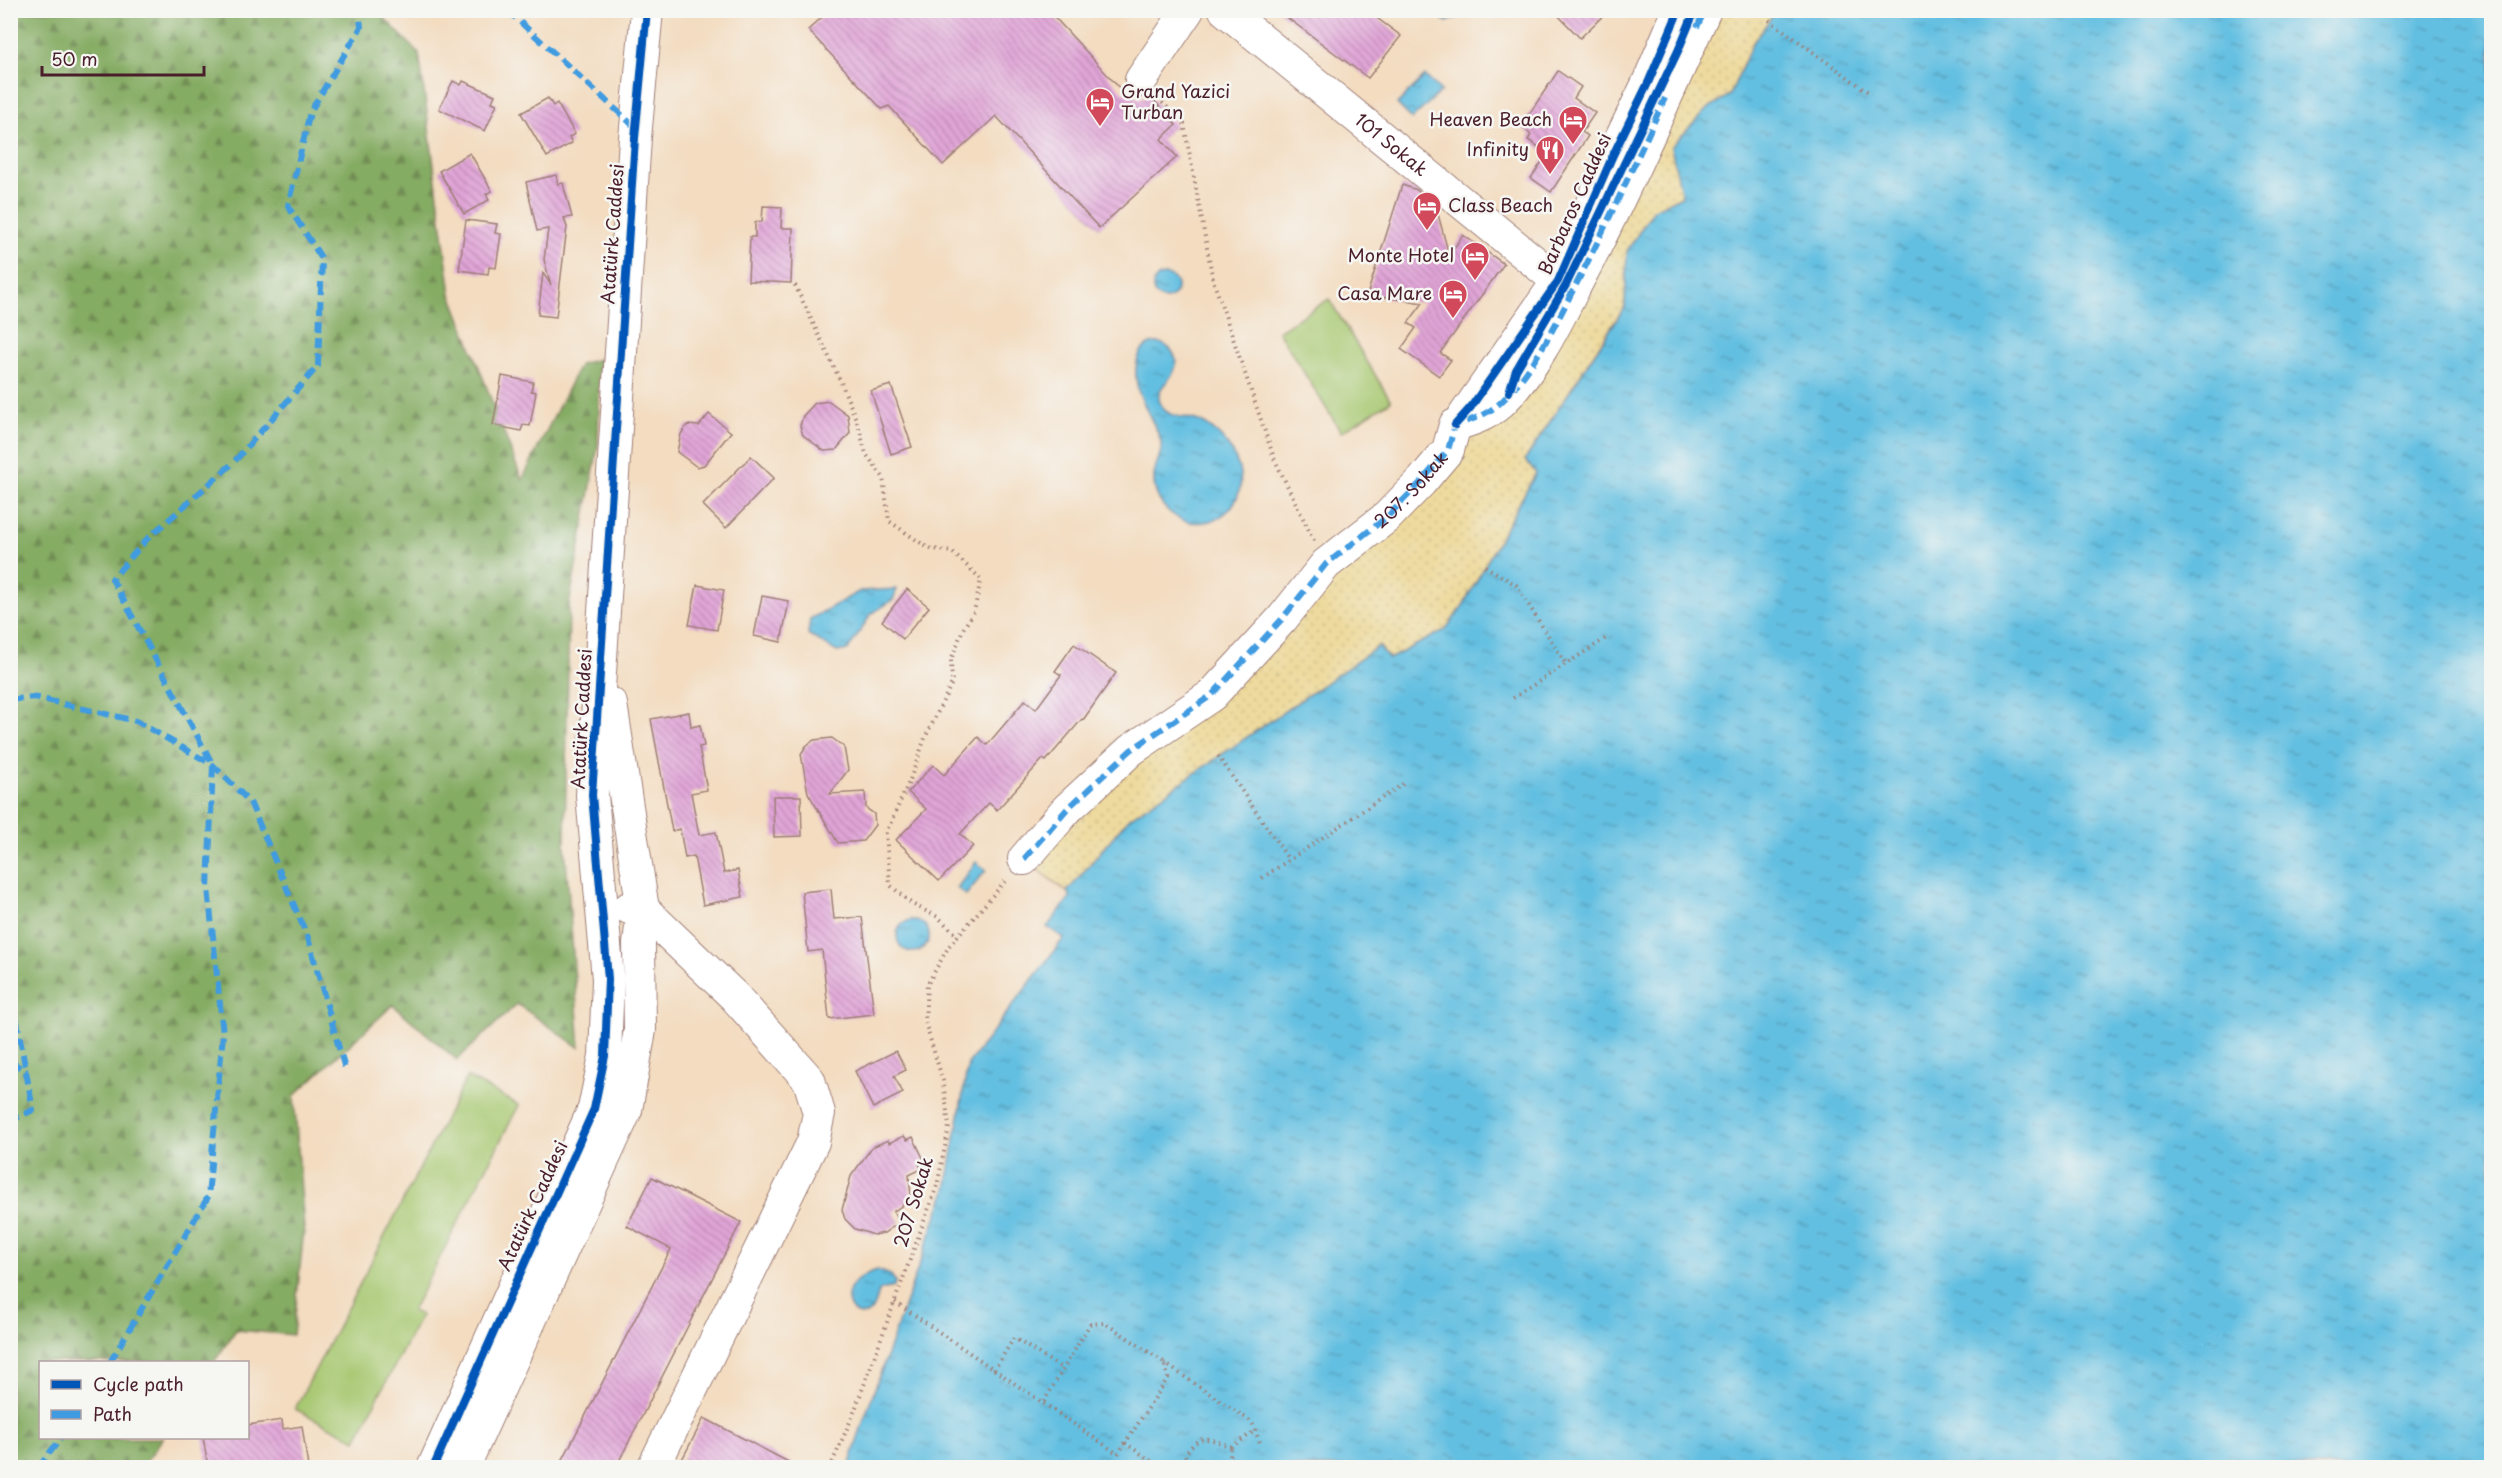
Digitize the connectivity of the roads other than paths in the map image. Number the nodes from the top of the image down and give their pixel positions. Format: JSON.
{"nodes":[{"id":1,"x":647,"y":10,"type":"edge"},
{"id":2,"x":1188,"y":10,"type":"edge"},
{"id":3,"x":1225,"y":10,"type":"edge"},
{"id":4,"x":1678,"y":10,"type":"edge"},
{"id":5,"x":1705,"y":10,"type":"edge"},
{"id":6,"x":1141,"y":80,"type":"road end"},
{"id":7,"x":1558,"y":281,"type":"junction"},
{"id":8,"x":1455,"y":425,"type":"junction"},
{"id":9,"x":602,"y":643,"type":"junction"},
{"id":10,"x":1024,"y":859,"type":"road end"},
{"id":11,"x":602,"y":907,"type":"junction"},
{"id":12,"x":643,"y":909,"type":"junction"},
{"id":13,"x":433,"y":1467,"type":"edge"},
{"id":14,"x":463,"y":1467,"type":"edge"},
{"id":15,"x":653,"y":1467,"type":"edge"}],
"edges":[{"from":1,"to":9,"type":"street","name":"Atatürk Caddesi"},
{"from":2,"to":6,"type":"street"},
{"from":3,"to":7,"type":"street","name":"101 Sokak"},
{"from":4,"to":7,"type":"street","name":"Barbaros Caddesi"},
{"from":5,"to":8,"type":"street"},
{"from":7,"to":8,"type":"street","name":"Barbaros Caddesi"},
{"from":8,"to":10,"type":"street","name":"207. Sokak"},
{"from":9,"to":11,"type":"street","name":"Atatürk Caddesi"},
{"from":9,"to":12,"type":"street","name":"Atatürk Caddesi"},
{"from":11,"to":12,"type":"street"},
{"from":11,"to":13,"type":"street","name":"Atatürk Caddesi"},
{"from":12,"to":14,"type":"street","name":"Atatürk Caddesi"},
{"from":12,"to":15,"type":"street"}]}
